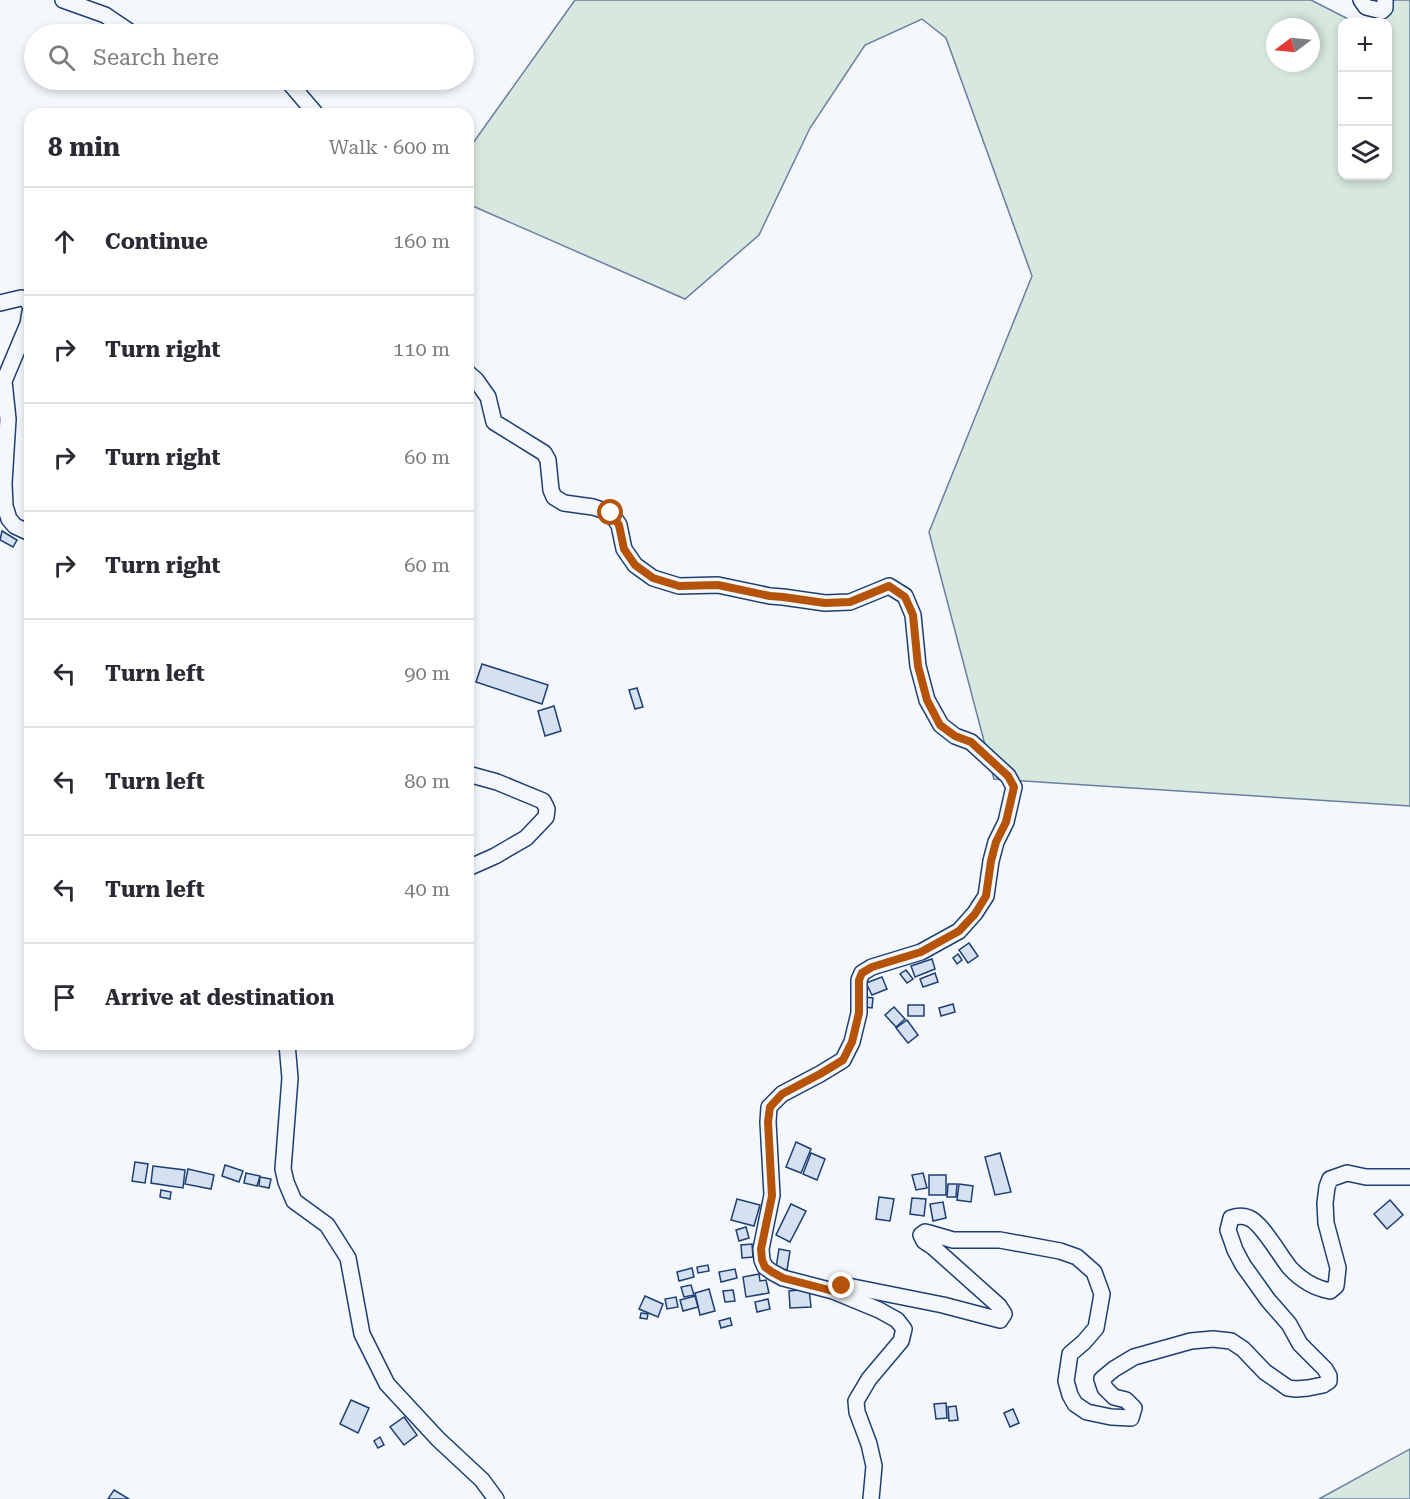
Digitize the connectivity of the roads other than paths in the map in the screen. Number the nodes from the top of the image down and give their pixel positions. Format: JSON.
{"nodes":[{"id":1,"x":63,"y":0,"type":"edge"},
{"id":2,"x":1360,"y":0,"type":"edge"},
{"id":3,"x":1385,"y":0,"type":"edge"},
{"id":4,"x":118,"y":24,"type":"edge"},
{"id":5,"x":296,"y":90,"type":"edge"},
{"id":6,"x":311,"y":108,"type":"edge"},
{"id":7,"x":24,"y":299,"type":"edge"},
{"id":8,"x":0,"y":303,"type":"edge"},
{"id":9,"x":24,"y":334,"type":"edge"},
{"id":10,"x":474,"y":378,"type":"edge"},
{"id":11,"x":24,"y":530,"type":"edge"},
{"id":12,"x":474,"y":776,"type":"edge"},
{"id":13,"x":474,"y":865,"type":"edge"},
{"id":14,"x":288,"y":1050,"type":"edge"},
{"id":15,"x":1410,"y":1177,"type":"edge"},
{"id":16,"x":833,"y":1291,"type":"junction"},
{"id":17,"x":496,"y":1499,"type":"edge"},
{"id":18,"x":871,"y":1499,"type":"edge"}],
"edges":[{"from":1,"to":4,"type":"street"},
{"from":2,"to":3,"type":"street"},
{"from":5,"to":6,"type":"street"},
{"from":7,"to":8,"type":"street"},
{"from":9,"to":11,"type":"street"},
{"from":10,"to":16,"type":"street"},
{"from":12,"to":13,"type":"street"},
{"from":14,"to":17,"type":"street"},
{"from":15,"to":16,"type":"street"},
{"from":16,"to":18,"type":"street"}]}
